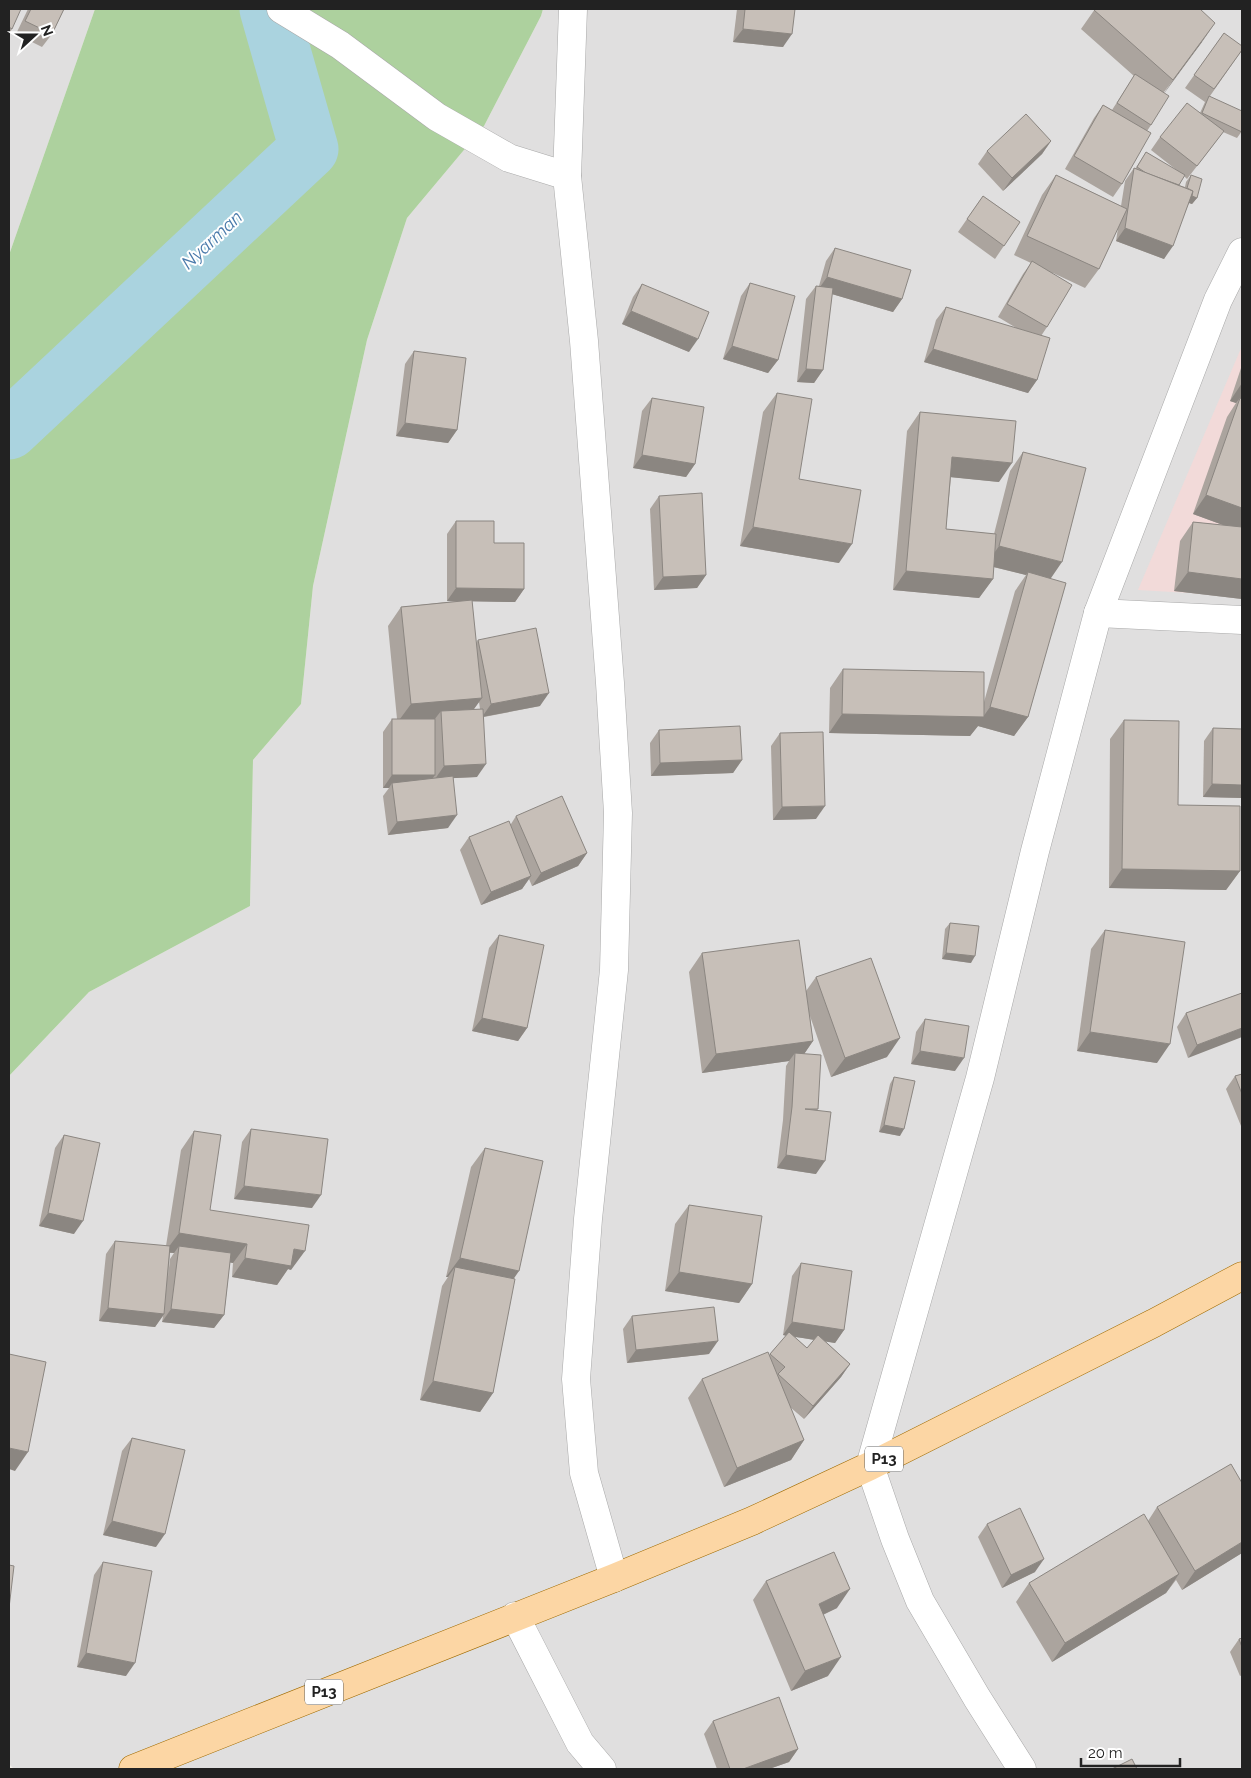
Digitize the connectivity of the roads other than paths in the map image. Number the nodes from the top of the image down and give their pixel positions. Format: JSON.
{"nodes":[{"id":1,"x":281,"y":9,"type":"edge"},
{"id":2,"x":573,"y":9,"type":"edge"},
{"id":3,"x":567,"y":176,"type":"junction"},
{"id":4,"x":1242,"y":252,"type":"edge"},
{"id":5,"x":1098,"y":613,"type":"junction"},
{"id":6,"x":1242,"y":620,"type":"edge"},
{"id":7,"x":1242,"y":1276,"type":"edge"},
{"id":8,"x":870,"y":1466,"type":"junction"},
{"id":9,"x":614,"y":1578,"type":"junction"},
{"id":10,"x":514,"y":1616,"type":"junction"},
{"id":11,"x":133,"y":1769,"type":"edge"},
{"id":12,"x":602,"y":1769,"type":"edge"},
{"id":13,"x":1022,"y":1769,"type":"edge"}],
"edges":[{"from":1,"to":3,"type":"street"},
{"from":2,"to":3,"type":"street"},
{"from":3,"to":9,"type":"street"},
{"from":4,"to":5,"type":"street"},
{"from":5,"to":6,"type":"street"},
{"from":5,"to":8,"type":"street"},
{"from":7,"to":8,"type":"main road","number":"P13"},
{"from":8,"to":9,"type":"main road","number":"P13"},
{"from":8,"to":13,"type":"street"},
{"from":9,"to":10,"type":"main road","number":"P13"},
{"from":10,"to":11,"type":"main road","number":"P13"},
{"from":10,"to":12,"type":"street"}]}
